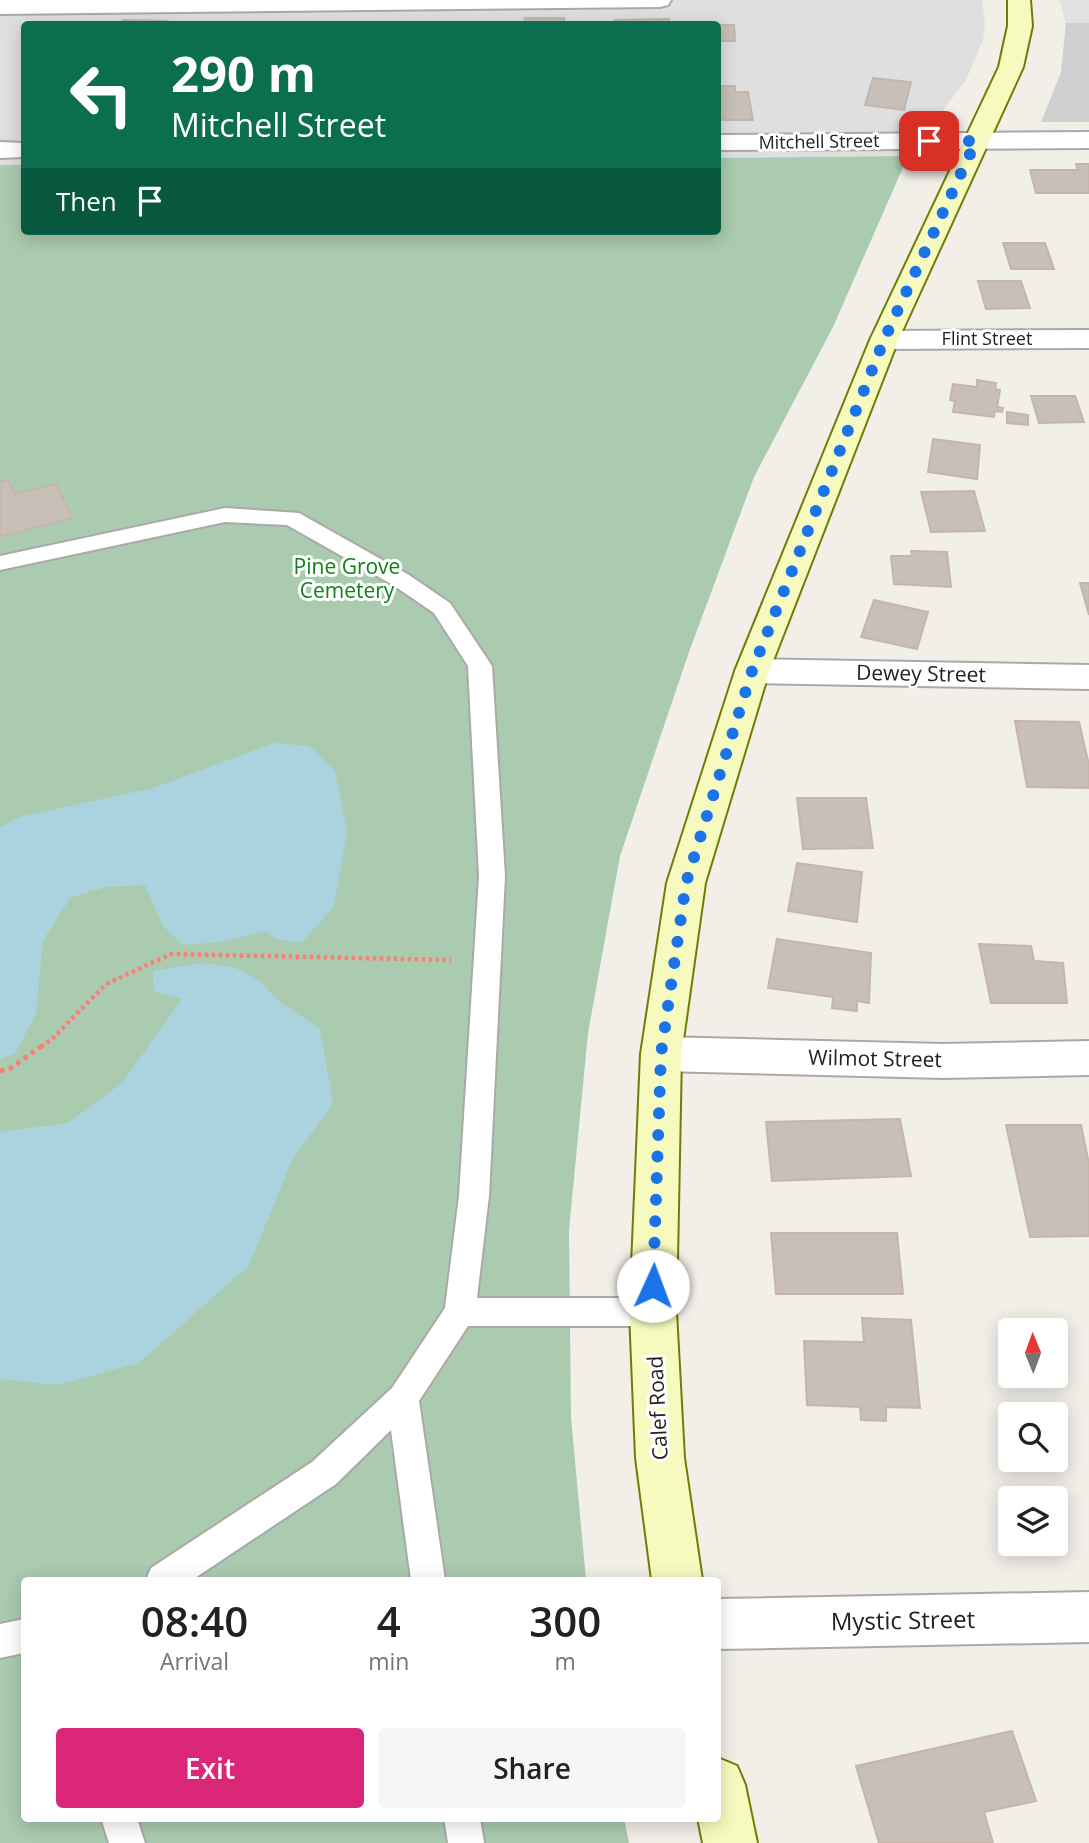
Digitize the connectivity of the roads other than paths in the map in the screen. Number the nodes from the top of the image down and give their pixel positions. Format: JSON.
{"nodes":[{"id":1,"x":660,"y":0,"type":"edge"},
{"id":2,"x":1019,"y":0,"type":"edge"},
{"id":3,"x":0,"y":7,"type":"edge"},
{"id":4,"x":70,"y":10,"type":"edge"},
{"id":5,"x":1089,"y":140,"type":"edge"},
{"id":6,"x":976,"y":141,"type":"junction"},
{"id":7,"x":721,"y":143,"type":"edge"},
{"id":8,"x":1089,"y":339,"type":"edge"},
{"id":9,"x":884,"y":340,"type":"junction"},
{"id":10,"x":0,"y":563,"type":"edge"},
{"id":11,"x":752,"y":671,"type":"junction"},
{"id":12,"x":1089,"y":677,"type":"edge"},
{"id":13,"x":661,"y":1054,"type":"junction"},
{"id":14,"x":1089,"y":1058,"type":"edge"},
{"id":15,"x":460,"y":1312,"type":"junction"},
{"id":16,"x":653,"y":1312,"type":"junction"},
{"id":17,"x":402,"y":1398,"type":"junction"},
{"id":18,"x":168,"y":1577,"type":"edge"},
{"id":19,"x":428,"y":1577,"type":"edge"},
{"id":20,"x":677,"y":1577,"type":"edge"},
{"id":21,"x":1089,"y":1617,"type":"edge"},
{"id":22,"x":721,"y":1624,"type":"edge"},
{"id":23,"x":21,"y":1636,"type":"edge"},
{"id":24,"x":0,"y":1640,"type":"edge"},
{"id":25,"x":721,"y":1800,"type":"edge"},
{"id":26,"x":120,"y":1822,"type":"edge"},
{"id":27,"x":463,"y":1822,"type":"edge"},
{"id":28,"x":127,"y":1843,"type":"edge"},
{"id":29,"x":466,"y":1843,"type":"edge"},
{"id":30,"x":730,"y":1843,"type":"edge"}],
"edges":[{"from":1,"to":4,"type":"street"},
{"from":2,"to":6,"type":"main road","name":"Calef Road"},
{"from":3,"to":4,"type":"street"},
{"from":5,"to":6,"type":"street","name":"Mitchell Street"},
{"from":6,"to":7,"type":"street","name":"Mitchell Street"},
{"from":6,"to":9,"type":"main road","name":"Calef Road"},
{"from":8,"to":9,"type":"street","name":"Flint Street"},
{"from":9,"to":11,"type":"main road","name":"Calef Road"},
{"from":10,"to":15,"type":"lane"},
{"from":11,"to":12,"type":"street","name":"Dewey Street"},
{"from":11,"to":13,"type":"main road","name":"Calef Road"},
{"from":13,"to":14,"type":"street","name":"Wilmot Street"},
{"from":13,"to":16,"type":"main road","name":"Calef Road"},
{"from":15,"to":16,"type":"lane"},
{"from":15,"to":17,"type":"lane"},
{"from":16,"to":20,"type":"main road","name":"Calef Road"},
{"from":17,"to":18,"type":"lane"},
{"from":17,"to":19,"type":"lane"},
{"from":21,"to":22,"type":"street","name":"Mystic Street"},
{"from":23,"to":24,"type":"lane"},
{"from":25,"to":30,"type":"main road"},
{"from":26,"to":28,"type":"lane"},
{"from":27,"to":29,"type":"lane"}]}
